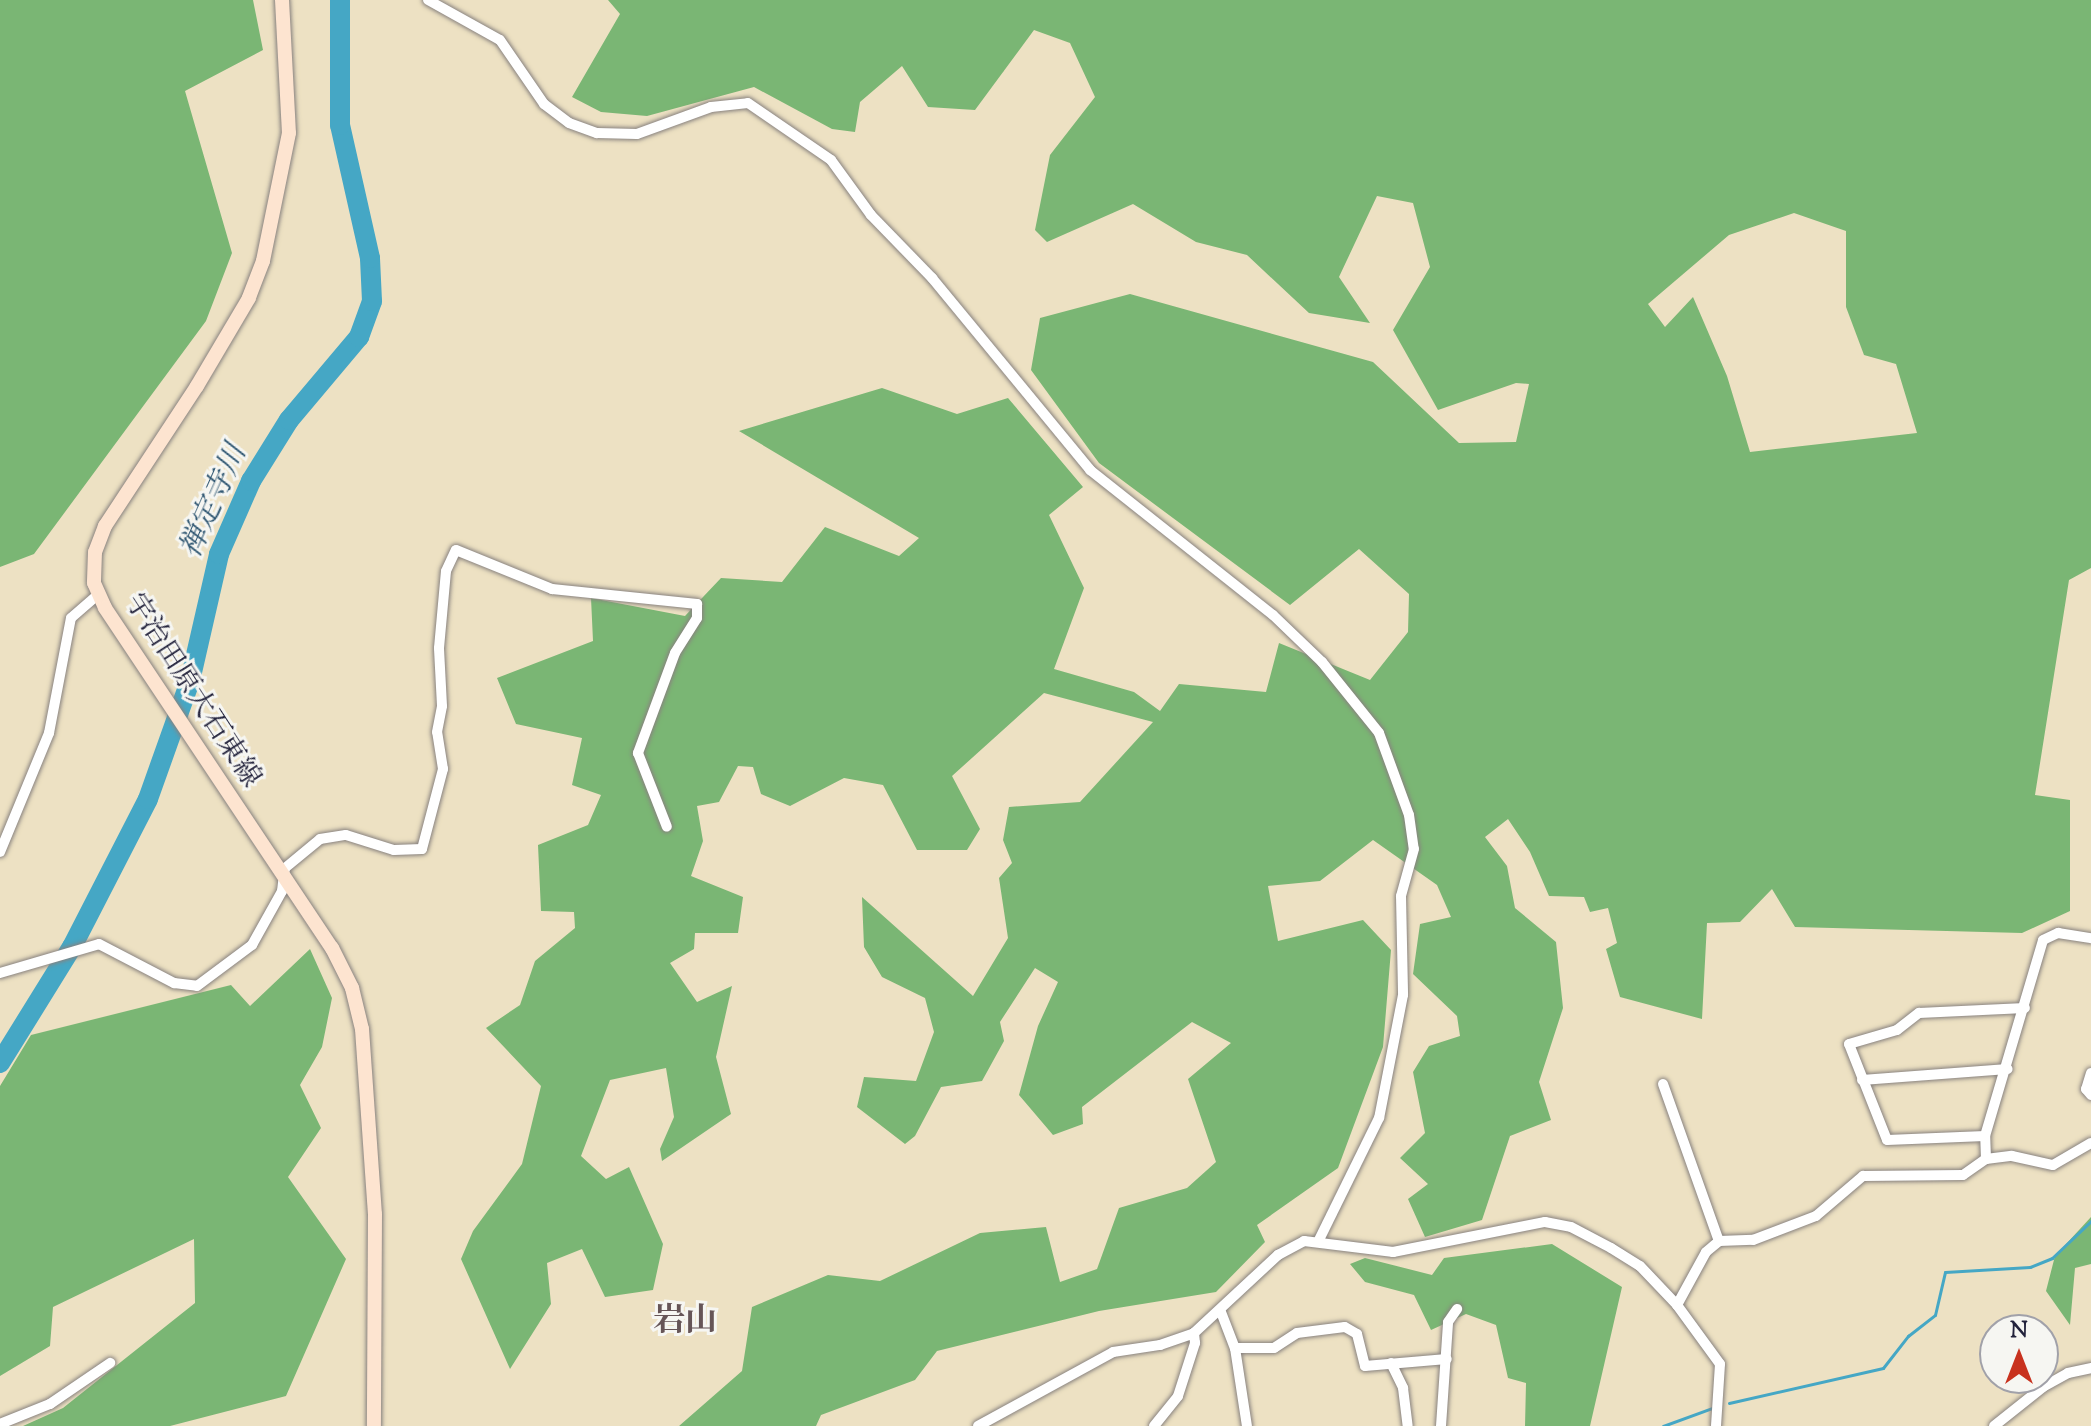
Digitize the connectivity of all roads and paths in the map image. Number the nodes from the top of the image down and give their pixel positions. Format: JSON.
{"nodes":[{"id":1,"x":282,"y":0,"type":"edge"},
{"id":2,"x":428,"y":0,"type":"edge"},
{"id":3,"x":99,"y":594,"type":"junction"},
{"id":4,"x":667,"y":827,"type":"dead end"},
{"id":5,"x":0,"y":852,"type":"edge"},
{"id":6,"x":284,"y":877,"type":"junction"},
{"id":7,"x":2091,"y":938,"type":"edge"},
{"id":8,"x":0,"y":973,"type":"edge"},
{"id":9,"x":2025,"y":1008,"type":"junction"},
{"id":10,"x":2008,"y":1069,"type":"junction"},
{"id":11,"x":2091,"y":1073,"type":"edge"},
{"id":12,"x":1862,"y":1080,"type":"junction"},
{"id":13,"x":1663,"y":1084,"type":"dead end"},
{"id":14,"x":2091,"y":1095,"type":"edge"},
{"id":15,"x":1985,"y":1136,"type":"junction"},
{"id":16,"x":2091,"y":1143,"type":"edge"},
{"id":17,"x":1986,"y":1159,"type":"junction"},
{"id":18,"x":1319,"y":1240,"type":"junction"},
{"id":19,"x":1719,"y":1241,"type":"junction"},
{"id":20,"x":1677,"y":1305,"type":"junction"},
{"id":21,"x":1457,"y":1309,"type":"dead end"},
{"id":22,"x":1221,"y":1312,"type":"junction"},
{"id":23,"x":1194,"y":1333,"type":"junction"},
{"id":24,"x":1235,"y":1348,"type":"junction"},
{"id":25,"x":1447,"y":1359,"type":"junction"},
{"id":26,"x":110,"y":1363,"type":"dead end"},
{"id":27,"x":1391,"y":1363,"type":"junction"},
{"id":28,"x":2091,"y":1368,"type":"edge"},
{"id":29,"x":0,"y":1424,"type":"edge"},
{"id":30,"x":374,"y":1426,"type":"edge"},
{"id":31,"x":978,"y":1426,"type":"edge"},
{"id":32,"x":1154,"y":1426,"type":"edge"},
{"id":33,"x":1247,"y":1426,"type":"edge"},
{"id":34,"x":1408,"y":1426,"type":"edge"},
{"id":35,"x":1441,"y":1426,"type":"edge"},
{"id":36,"x":1716,"y":1426,"type":"edge"},
{"id":37,"x":1994,"y":1426,"type":"edge"}],
"edges":[{"from":1,"to":3,"type":"main road","name":"宇治田原大石東線"},
{"from":2,"to":18,"type":"street"},
{"from":3,"to":5,"type":"street"},
{"from":3,"to":6,"type":"main road","name":"宇治田原大石東線"},
{"from":4,"to":6,"type":"street"},
{"from":6,"to":8,"type":"street"},
{"from":6,"to":30,"type":"main road","name":"宇治田原大石東線"},
{"from":7,"to":9,"type":"street"},
{"from":9,"to":10,"type":"street"},
{"from":9,"to":12,"type":"street"},
{"from":10,"to":12,"type":"street"},
{"from":10,"to":15,"type":"street"},
{"from":11,"to":14,"type":"street"},
{"from":12,"to":15,"type":"street"},
{"from":13,"to":19,"type":"street"},
{"from":15,"to":17,"type":"street"},
{"from":16,"to":17,"type":"street"},
{"from":17,"to":19,"type":"street"},
{"from":18,"to":20,"type":"street"},
{"from":18,"to":22,"type":"street"},
{"from":19,"to":20,"type":"street"},
{"from":20,"to":36,"type":"street"},
{"from":21,"to":25,"type":"street"},
{"from":22,"to":23,"type":"street"},
{"from":22,"to":24,"type":"street"},
{"from":23,"to":31,"type":"street"},
{"from":23,"to":32,"type":"street"},
{"from":24,"to":27,"type":"street"},
{"from":24,"to":33,"type":"street"},
{"from":25,"to":27,"type":"street"},
{"from":25,"to":35,"type":"street"},
{"from":26,"to":29,"type":"street"},
{"from":27,"to":34,"type":"street"},
{"from":28,"to":37,"type":"street"}]}
